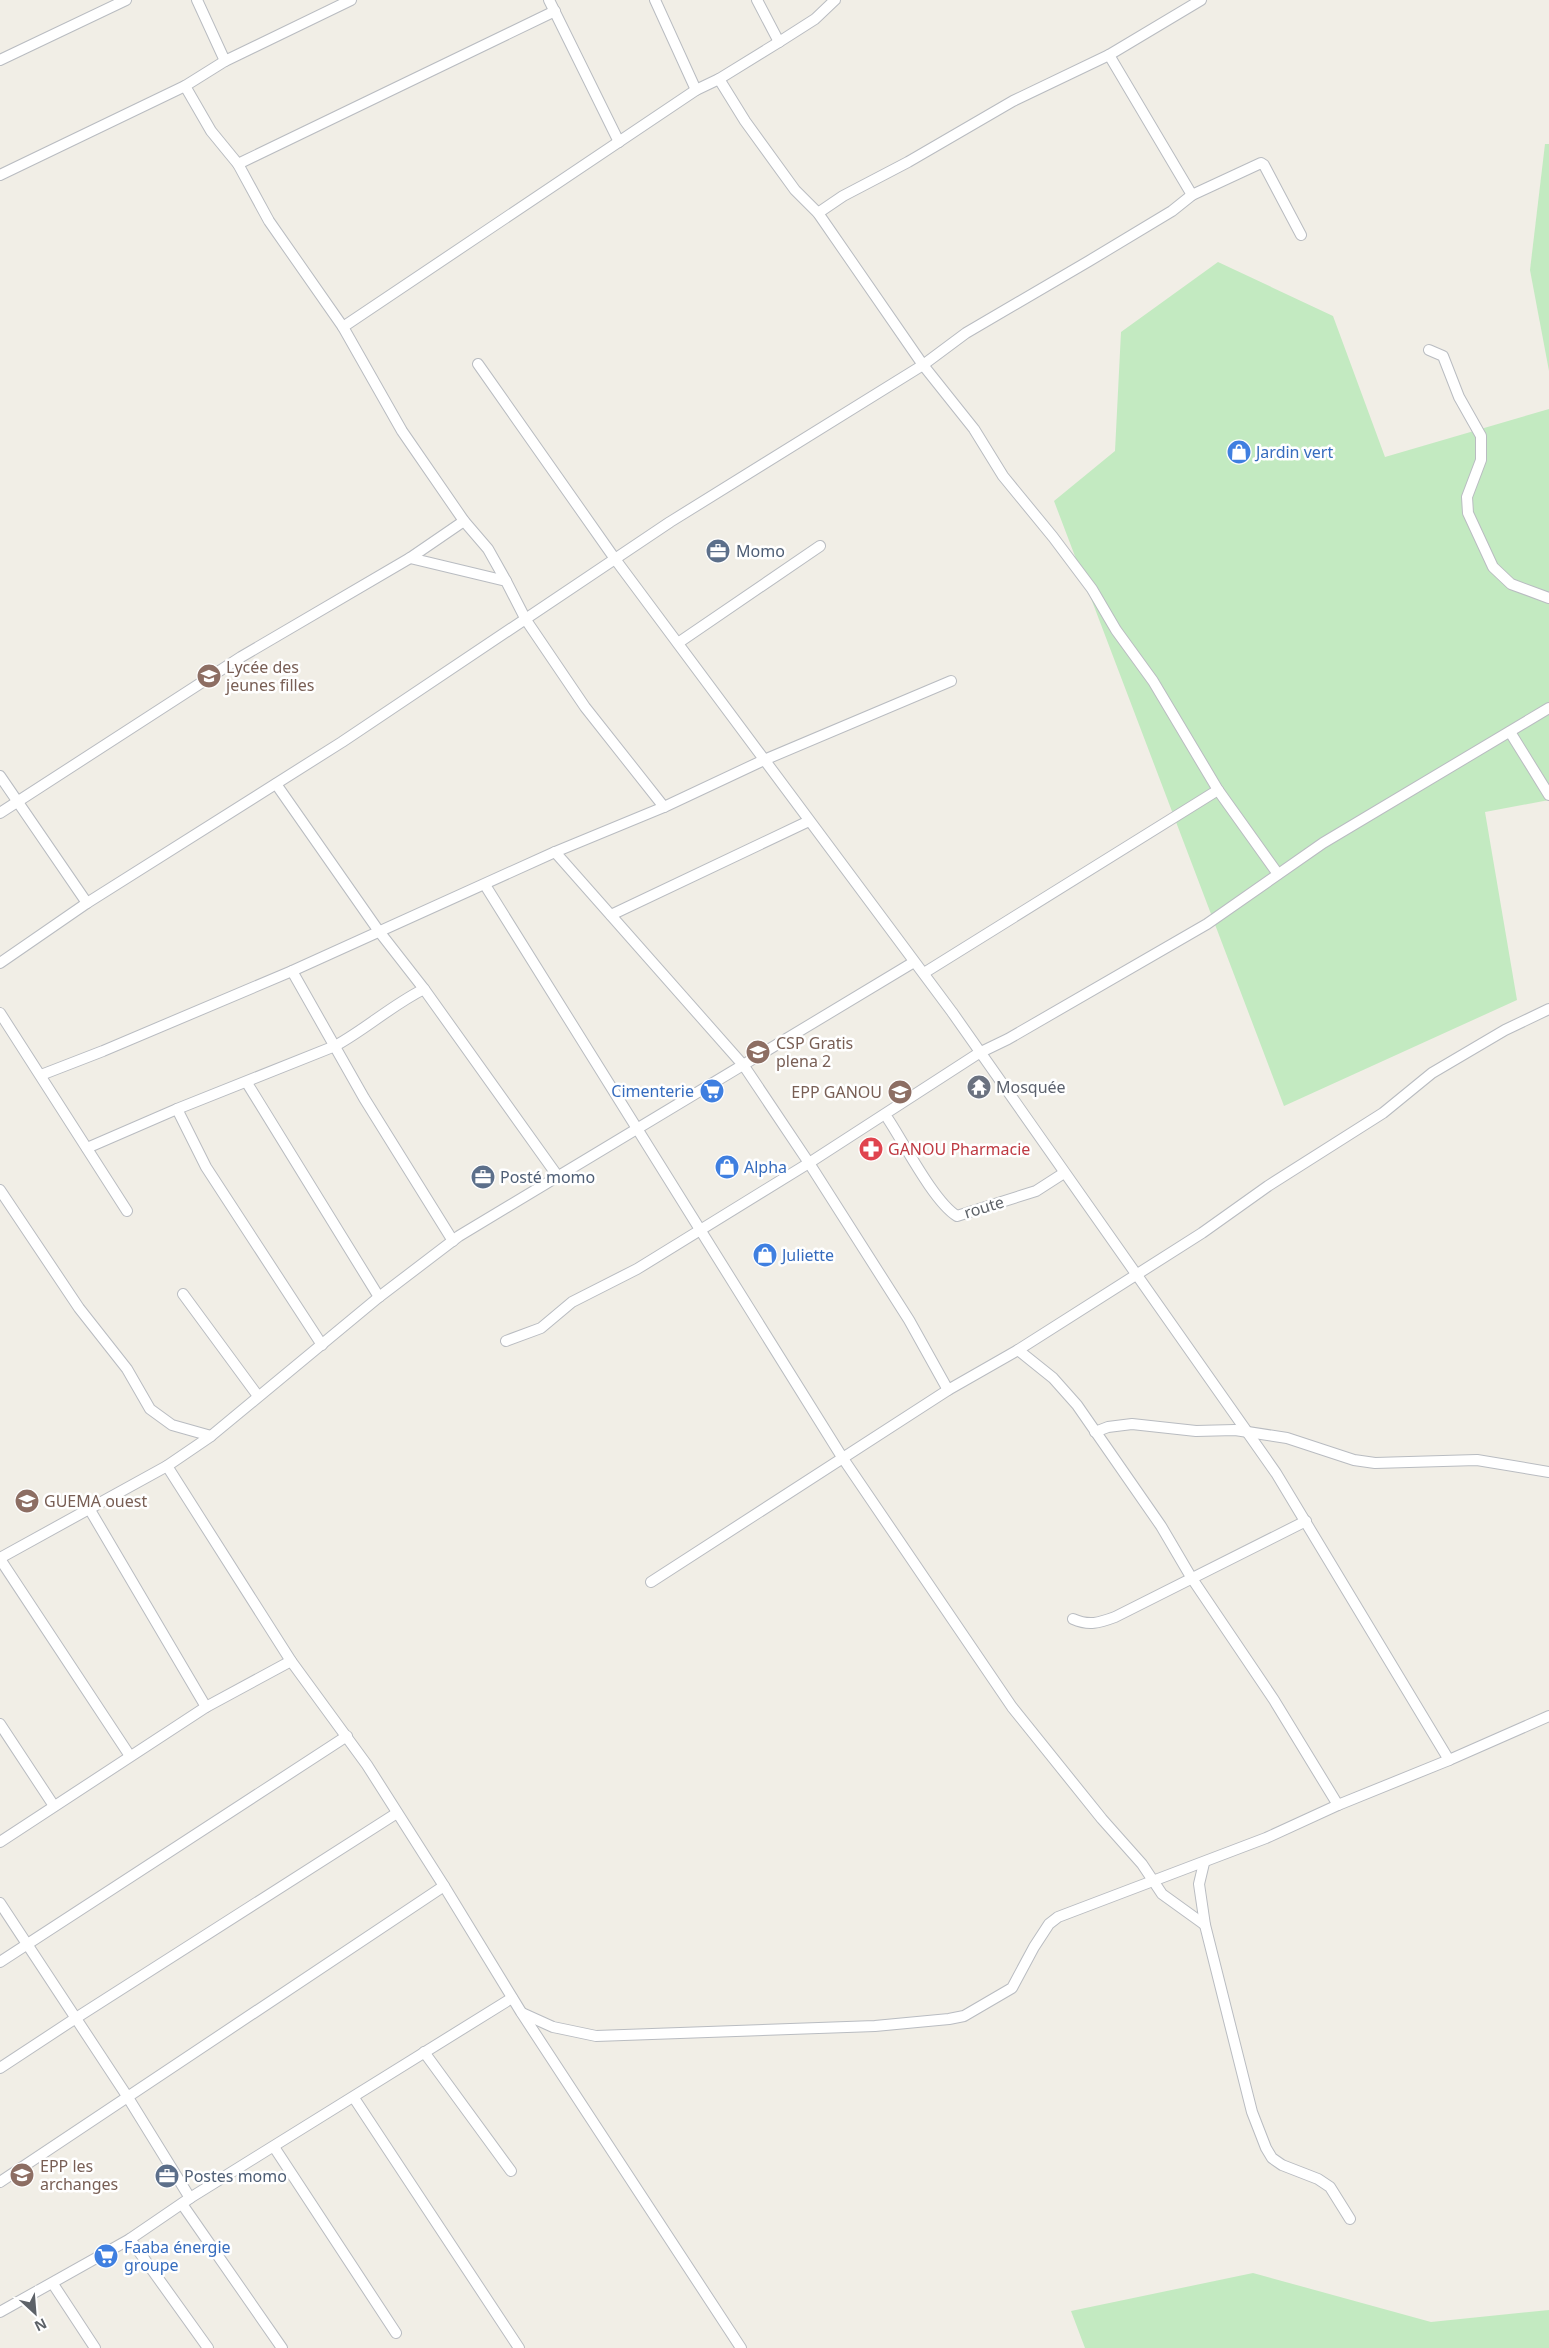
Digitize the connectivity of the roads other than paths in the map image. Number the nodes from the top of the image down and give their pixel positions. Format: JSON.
{"nodes":[{"id":1,"x":126,"y":0,"type":"edge"},
{"id":2,"x":198,"y":0,"type":"edge"},
{"id":3,"x":351,"y":0,"type":"edge"},
{"id":4,"x":549,"y":0,"type":"edge"},
{"id":5,"x":655,"y":0,"type":"edge"},
{"id":6,"x":757,"y":0,"type":"edge"},
{"id":7,"x":835,"y":0,"type":"edge"},
{"id":8,"x":1201,"y":0,"type":"edge"},
{"id":9,"x":555,"y":11,"type":"junction"},
{"id":10,"x":779,"y":42,"type":"junction"},
{"id":11,"x":1109,"y":55,"type":"junction"},
{"id":12,"x":0,"y":60,"type":"edge"},
{"id":13,"x":225,"y":61,"type":"junction"},
{"id":14,"x":719,"y":79,"type":"junction"},
{"id":15,"x":185,"y":86,"type":"junction"},
{"id":16,"x":696,"y":90,"type":"junction"},
{"id":17,"x":619,"y":142,"type":"junction"},
{"id":18,"x":238,"y":164,"type":"junction"},
{"id":19,"x":0,"y":175,"type":"edge"},
{"id":20,"x":1192,"y":195,"type":"junction"},
{"id":21,"x":818,"y":213,"type":"junction"},
{"id":22,"x":1301,"y":235,"type":"dead end"},
{"id":23,"x":343,"y":327,"type":"junction"},
{"id":24,"x":1430,"y":350,"type":"dead end"},
{"id":25,"x":478,"y":364,"type":"dead end"},
{"id":26,"x":923,"y":365,"type":"junction"},
{"id":27,"x":464,"y":521,"type":"junction"},
{"id":28,"x":820,"y":546,"type":"dead end"},
{"id":29,"x":410,"y":558,"type":"junction"},
{"id":30,"x":615,"y":560,"type":"junction"},
{"id":31,"x":506,"y":581,"type":"junction"},
{"id":32,"x":1549,"y":598,"type":"edge"},
{"id":33,"x":526,"y":620,"type":"junction"},
{"id":34,"x":678,"y":643,"type":"junction"},
{"id":35,"x":952,"y":681,"type":"dead end"},
{"id":36,"x":1549,"y":708,"type":"edge"},
{"id":37,"x":1510,"y":732,"type":"junction"},
{"id":38,"x":764,"y":760,"type":"junction"},
{"id":39,"x":0,"y":776,"type":"edge"},
{"id":40,"x":276,"y":784,"type":"junction"},
{"id":41,"x":1218,"y":790,"type":"junction"},
{"id":42,"x":1549,"y":795,"type":"edge"},
{"id":43,"x":18,"y":800,"type":"junction"},
{"id":44,"x":664,"y":807,"type":"junction"},
{"id":45,"x":0,"y":813,"type":"edge"},
{"id":46,"x":809,"y":821,"type":"junction"},
{"id":47,"x":555,"y":852,"type":"junction"},
{"id":48,"x":1278,"y":874,"type":"junction"},
{"id":49,"x":485,"y":884,"type":"junction"},
{"id":50,"x":87,"y":903,"type":"junction"},
{"id":51,"x":611,"y":915,"type":"junction"},
{"id":52,"x":378,"y":930,"type":"junction"},
{"id":53,"x":914,"y":962,"type":"junction"},
{"id":54,"x":0,"y":963,"type":"edge"},
{"id":55,"x":292,"y":971,"type":"junction"},
{"id":56,"x":924,"y":973,"type":"junction"},
{"id":57,"x":424,"y":989,"type":"junction"},
{"id":58,"x":1549,"y":1008,"type":"edge"},
{"id":59,"x":0,"y":1013,"type":"edge"},
{"id":60,"x":335,"y":1046,"type":"junction"},
{"id":61,"x":979,"y":1053,"type":"junction"},
{"id":62,"x":744,"y":1066,"type":"junction"},
{"id":63,"x":41,"y":1075,"type":"junction"},
{"id":64,"x":247,"y":1083,"type":"junction"},
{"id":65,"x":176,"y":1109,"type":"junction"},
{"id":66,"x":888,"y":1119,"type":"dead end"},
{"id":67,"x":637,"y":1130,"type":"junction"},
{"id":68,"x":87,"y":1148,"type":"junction"},
{"id":69,"x":809,"y":1163,"type":"junction"},
{"id":70,"x":1064,"y":1174,"type":"junction"},
{"id":71,"x":559,"y":1178,"type":"junction"},
{"id":72,"x":0,"y":1190,"type":"edge"},
{"id":73,"x":127,"y":1211,"type":"dead end"},
{"id":74,"x":700,"y":1229,"type":"junction"},
{"id":75,"x":453,"y":1241,"type":"junction"},
{"id":76,"x":1135,"y":1275,"type":"junction"},
{"id":77,"x":183,"y":1294,"type":"dead end"},
{"id":78,"x":379,"y":1297,"type":"junction"},
{"id":79,"x":506,"y":1341,"type":"dead end"},
{"id":80,"x":322,"y":1345,"type":"junction"},
{"id":81,"x":1018,"y":1350,"type":"junction"},
{"id":82,"x":948,"y":1390,"type":"junction"},
{"id":83,"x":258,"y":1396,"type":"junction"},
{"id":84,"x":1247,"y":1431,"type":"junction"},
{"id":85,"x":1095,"y":1432,"type":"junction"},
{"id":86,"x":211,"y":1436,"type":"junction"},
{"id":87,"x":842,"y":1457,"type":"junction"},
{"id":88,"x":167,"y":1466,"type":"junction"},
{"id":89,"x":1549,"y":1472,"type":"edge"},
{"id":90,"x":90,"y":1510,"type":"junction"},
{"id":91,"x":1306,"y":1521,"type":"junction"},
{"id":92,"x":0,"y":1558,"type":"edge"},
{"id":93,"x":1191,"y":1577,"type":"junction"},
{"id":94,"x":651,"y":1582,"type":"dead end"},
{"id":95,"x":1073,"y":1618,"type":"dead end"},
{"id":96,"x":291,"y":1661,"type":"junction"},
{"id":97,"x":206,"y":1707,"type":"junction"},
{"id":98,"x":1549,"y":1716,"type":"edge"},
{"id":99,"x":0,"y":1724,"type":"edge"},
{"id":100,"x":347,"y":1736,"type":"junction"},
{"id":101,"x":130,"y":1756,"type":"junction"},
{"id":102,"x":1449,"y":1760,"type":"junction"},
{"id":103,"x":1338,"y":1805,"type":"junction"},
{"id":104,"x":54,"y":1806,"type":"junction"},
{"id":105,"x":397,"y":1813,"type":"junction"},
{"id":106,"x":0,"y":1842,"type":"edge"},
{"id":107,"x":1204,"y":1863,"type":"junction"},
{"id":108,"x":1155,"y":1882,"type":"junction"},
{"id":109,"x":444,"y":1886,"type":"junction"},
{"id":110,"x":0,"y":1903,"type":"edge"},
{"id":111,"x":1206,"y":1925,"type":"junction"},
{"id":112,"x":27,"y":1944,"type":"junction"},
{"id":113,"x":0,"y":1962,"type":"edge"},
{"id":114,"x":512,"y":1998,"type":"junction"},
{"id":115,"x":521,"y":2012,"type":"junction"},
{"id":116,"x":76,"y":2018,"type":"junction"},
{"id":117,"x":424,"y":2052,"type":"junction"},
{"id":118,"x":0,"y":2068,"type":"edge"},
{"id":119,"x":127,"y":2096,"type":"junction"},
{"id":120,"x":354,"y":2098,"type":"junction"},
{"id":121,"x":274,"y":2147,"type":"junction"},
{"id":122,"x":511,"y":2171,"type":"dead end"},
{"id":123,"x":0,"y":2182,"type":"edge"},
{"id":124,"x":186,"y":2201,"type":"junction"},
{"id":125,"x":1350,"y":2219,"type":"dead end"},
{"id":126,"x":130,"y":2239,"type":"junction"},
{"id":127,"x":54,"y":2284,"type":"junction"},
{"id":128,"x":0,"y":2312,"type":"edge"},
{"id":129,"x":396,"y":2333,"type":"dead end"},
{"id":130,"x":95,"y":2348,"type":"edge"},
{"id":131,"x":208,"y":2348,"type":"edge"},
{"id":132,"x":282,"y":2348,"type":"edge"},
{"id":133,"x":519,"y":2348,"type":"edge"},
{"id":134,"x":741,"y":2348,"type":"edge"}],
"edges":[{"from":1,"to":12,"type":"street"},
{"from":2,"to":13,"type":"street"},
{"from":3,"to":13,"type":"street"},
{"from":4,"to":9,"type":"street"},
{"from":5,"to":16,"type":"street"},
{"from":6,"to":10,"type":"street"},
{"from":7,"to":10,"type":"street"},
{"from":8,"to":11,"type":"street"},
{"from":9,"to":17,"type":"street"},
{"from":9,"to":18,"type":"street"},
{"from":10,"to":14,"type":"street"},
{"from":11,"to":20,"type":"street"},
{"from":11,"to":21,"type":"street"},
{"from":13,"to":15,"type":"street"},
{"from":14,"to":16,"type":"street"},
{"from":14,"to":21,"type":"street"},
{"from":15,"to":18,"type":"street"},
{"from":15,"to":19,"type":"street"},
{"from":16,"to":17,"type":"street"},
{"from":17,"to":23,"type":"street"},
{"from":18,"to":23,"type":"street"},
{"from":20,"to":22,"type":"street"},
{"from":20,"to":26,"type":"street"},
{"from":21,"to":26,"type":"street"},
{"from":23,"to":27,"type":"street"},
{"from":24,"to":32,"type":"street"},
{"from":25,"to":30,"type":"street"},
{"from":26,"to":30,"type":"street"},
{"from":26,"to":41,"type":"street"},
{"from":27,"to":29,"type":"street"},
{"from":27,"to":31,"type":"street"},
{"from":28,"to":34,"type":"street"},
{"from":29,"to":31,"type":"street"},
{"from":29,"to":43,"type":"street"},
{"from":30,"to":33,"type":"street"},
{"from":30,"to":34,"type":"street"},
{"from":31,"to":33,"type":"street"},
{"from":33,"to":40,"type":"street"},
{"from":33,"to":44,"type":"street"},
{"from":34,"to":38,"type":"street"},
{"from":35,"to":38,"type":"street"},
{"from":36,"to":37,"type":"street"},
{"from":37,"to":42,"type":"street"},
{"from":37,"to":48,"type":"street"},
{"from":38,"to":44,"type":"street"},
{"from":38,"to":46,"type":"street"},
{"from":39,"to":43,"type":"street"},
{"from":40,"to":50,"type":"street"},
{"from":40,"to":52,"type":"street"},
{"from":41,"to":48,"type":"street"},
{"from":41,"to":56,"type":"street"},
{"from":43,"to":45,"type":"street"},
{"from":43,"to":50,"type":"street"},
{"from":44,"to":47,"type":"street"},
{"from":46,"to":51,"type":"street"},
{"from":46,"to":53,"type":"street"},
{"from":47,"to":49,"type":"street"},
{"from":47,"to":51,"type":"street"},
{"from":48,"to":61,"type":"street"},
{"from":49,"to":52,"type":"street"},
{"from":49,"to":67,"type":"street"},
{"from":50,"to":54,"type":"street"},
{"from":51,"to":62,"type":"street"},
{"from":52,"to":55,"type":"street"},
{"from":52,"to":57,"type":"street"},
{"from":53,"to":56,"type":"street"},
{"from":53,"to":62,"type":"street"},
{"from":55,"to":60,"type":"street"},
{"from":55,"to":63,"type":"street"},
{"from":56,"to":61,"type":"street"},
{"from":57,"to":60,"type":"street"},
{"from":57,"to":71,"type":"street"},
{"from":58,"to":76,"type":"street"},
{"from":59,"to":63,"type":"street"},
{"from":60,"to":64,"type":"street"},
{"from":60,"to":75,"type":"street"},
{"from":61,"to":69,"type":"street"},
{"from":61,"to":70,"type":"street"},
{"from":62,"to":67,"type":"street"},
{"from":62,"to":69,"type":"street"},
{"from":63,"to":68,"type":"street"},
{"from":64,"to":65,"type":"street"},
{"from":64,"to":78,"type":"street"},
{"from":65,"to":68,"type":"street"},
{"from":65,"to":80,"type":"street"},
{"from":66,"to":70,"type":"street","name":"route"},
{"from":67,"to":71,"type":"street"},
{"from":67,"to":74,"type":"street"},
{"from":68,"to":73,"type":"street"},
{"from":69,"to":74,"type":"street"},
{"from":69,"to":82,"type":"street"},
{"from":70,"to":76,"type":"street"},
{"from":71,"to":75,"type":"street"},
{"from":72,"to":86,"type":"street"},
{"from":74,"to":79,"type":"street"},
{"from":74,"to":87,"type":"street"},
{"from":75,"to":78,"type":"street"},
{"from":76,"to":81,"type":"street"},
{"from":76,"to":84,"type":"street"},
{"from":77,"to":83,"type":"street"},
{"from":78,"to":80,"type":"street"},
{"from":80,"to":83,"type":"street"},
{"from":81,"to":82,"type":"street"},
{"from":81,"to":85,"type":"street"},
{"from":82,"to":87,"type":"street"},
{"from":83,"to":86,"type":"street"},
{"from":84,"to":85,"type":"street"},
{"from":84,"to":89,"type":"street"},
{"from":84,"to":91,"type":"street"},
{"from":85,"to":93,"type":"street"},
{"from":86,"to":88,"type":"street"},
{"from":87,"to":94,"type":"street"},
{"from":87,"to":108,"type":"street"},
{"from":88,"to":90,"type":"street"},
{"from":88,"to":96,"type":"street"},
{"from":90,"to":92,"type":"street"},
{"from":90,"to":97,"type":"street"},
{"from":91,"to":93,"type":"street"},
{"from":91,"to":102,"type":"street"},
{"from":92,"to":101,"type":"street"},
{"from":93,"to":95,"type":"street"},
{"from":93,"to":103,"type":"street"},
{"from":96,"to":97,"type":"street"},
{"from":96,"to":100,"type":"street"},
{"from":97,"to":101,"type":"street"},
{"from":98,"to":102,"type":"street"},
{"from":99,"to":104,"type":"street"},
{"from":100,"to":105,"type":"street"},
{"from":100,"to":112,"type":"street"},
{"from":101,"to":104,"type":"street"},
{"from":102,"to":103,"type":"street"},
{"from":103,"to":107,"type":"street"},
{"from":104,"to":106,"type":"street"},
{"from":105,"to":109,"type":"street"},
{"from":105,"to":116,"type":"street"},
{"from":107,"to":108,"type":"street"},
{"from":107,"to":111,"type":"street"},
{"from":108,"to":111,"type":"street"},
{"from":108,"to":115,"type":"street"},
{"from":109,"to":114,"type":"street"},
{"from":109,"to":119,"type":"street"},
{"from":110,"to":112,"type":"street"},
{"from":111,"to":125,"type":"street"},
{"from":112,"to":113,"type":"street"},
{"from":112,"to":116,"type":"street"},
{"from":114,"to":115,"type":"street"},
{"from":114,"to":117,"type":"street"},
{"from":115,"to":134,"type":"street"},
{"from":116,"to":118,"type":"street"},
{"from":116,"to":119,"type":"street"},
{"from":117,"to":120,"type":"street"},
{"from":117,"to":122,"type":"street"},
{"from":119,"to":123,"type":"street"},
{"from":119,"to":124,"type":"street"},
{"from":120,"to":121,"type":"street"},
{"from":120,"to":133,"type":"street"},
{"from":121,"to":124,"type":"street"},
{"from":121,"to":129,"type":"street"},
{"from":124,"to":126,"type":"street"},
{"from":124,"to":132,"type":"street"},
{"from":126,"to":127,"type":"street"},
{"from":126,"to":131,"type":"street"},
{"from":127,"to":128,"type":"street"},
{"from":127,"to":130,"type":"street"}]}
